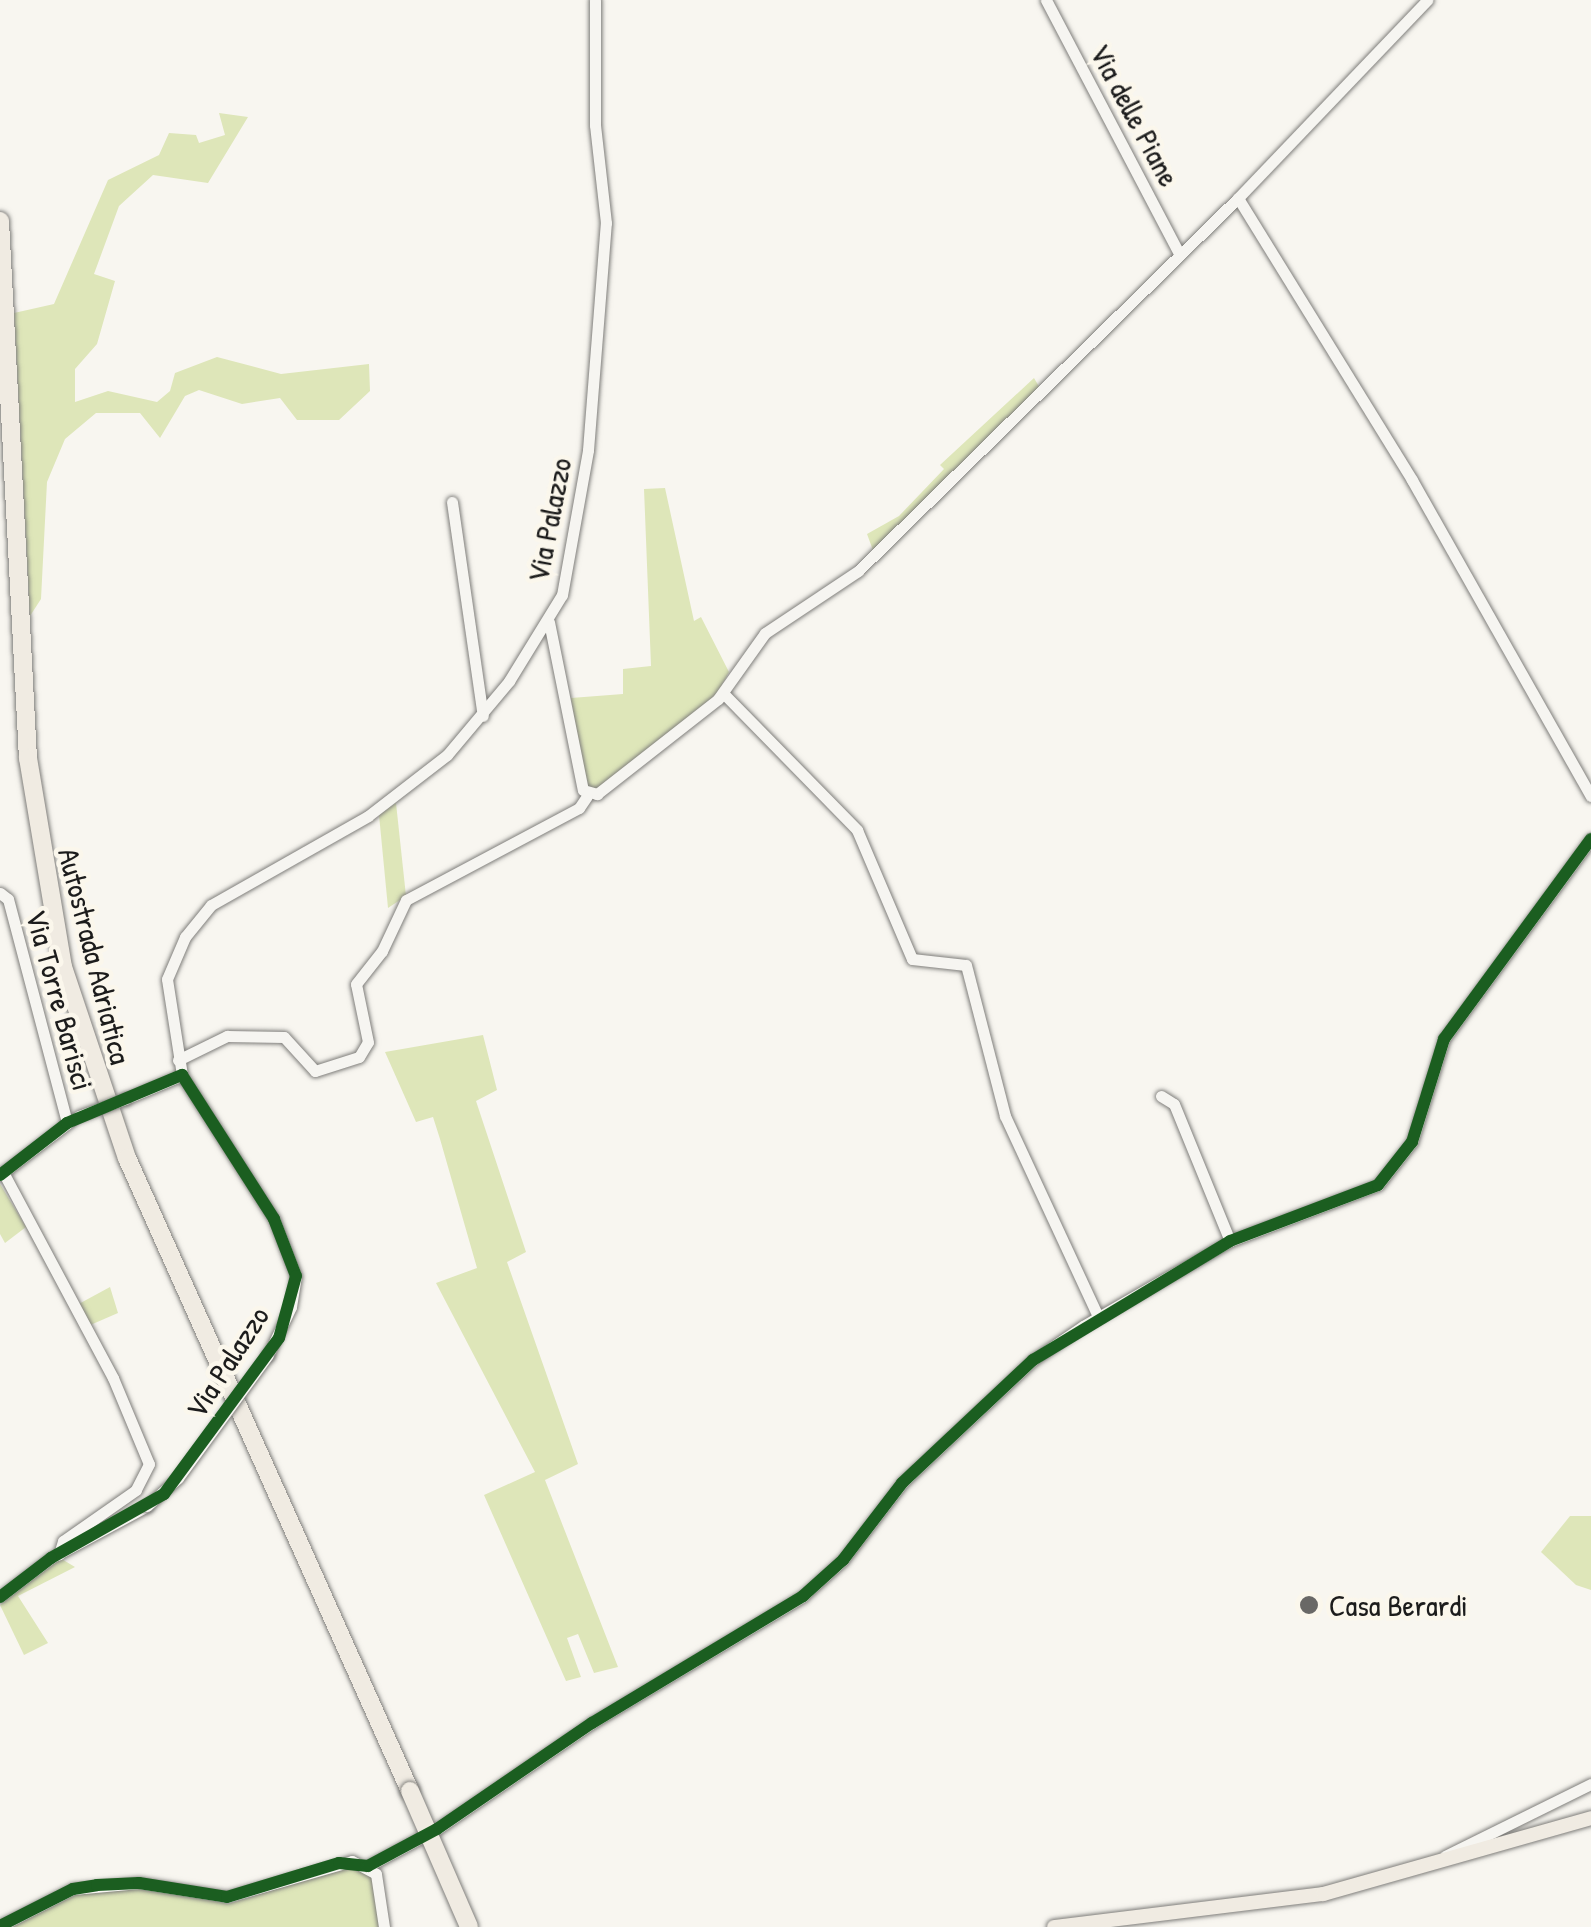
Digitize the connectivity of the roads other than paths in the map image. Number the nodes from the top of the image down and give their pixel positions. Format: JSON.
{"nodes":[{"id":1,"x":595,"y":0,"type":"edge"},
{"id":2,"x":1046,"y":0,"type":"edge"},
{"id":3,"x":1427,"y":0,"type":"edge"},
{"id":4,"x":1238,"y":198,"type":"junction"},
{"id":5,"x":0,"y":221,"type":"edge"},
{"id":6,"x":1179,"y":254,"type":"junction"},
{"id":7,"x":0,"y":451,"type":"edge"},
{"id":8,"x":452,"y":502,"type":"dead end"},
{"id":9,"x":548,"y":622,"type":"junction"},
{"id":10,"x":723,"y":693,"type":"junction"},
{"id":11,"x":483,"y":716,"type":"junction"},
{"id":12,"x":587,"y":796,"type":"junction"},
{"id":13,"x":1591,"y":796,"type":"edge"},
{"id":14,"x":1591,"y":839,"type":"edge"},
{"id":15,"x":0,"y":893,"type":"edge"},
{"id":16,"x":178,"y":1060,"type":"junction"},
{"id":17,"x":182,"y":1074,"type":"junction"},
{"id":18,"x":1161,"y":1096,"type":"dead end"},
{"id":19,"x":73,"y":1120,"type":"junction"},
{"id":20,"x":2,"y":1173,"type":"edge"},
{"id":21,"x":1230,"y":1241,"type":"junction"},
{"id":22,"x":1098,"y":1316,"type":"junction"},
{"id":23,"x":58,"y":1554,"type":"junction"},
{"id":24,"x":0,"y":1597,"type":"edge"},
{"id":25,"x":1591,"y":1784,"type":"edge"},
{"id":26,"x":404,"y":1793,"type":"junction"},
{"id":27,"x":1591,"y":1818,"type":"edge"},
{"id":28,"x":1444,"y":1856,"type":"junction"},
{"id":29,"x":368,"y":1866,"type":"junction"},
{"id":30,"x":0,"y":1926,"type":"edge"},
{"id":31,"x":384,"y":1927,"type":"edge"},
{"id":32,"x":457,"y":1927,"type":"edge"},
{"id":33,"x":469,"y":1927,"type":"edge"},
{"id":34,"x":1054,"y":1927,"type":"edge"}],
"edges":[{"from":1,"to":9,"type":"street","name":"Via Palazzo"},
{"from":2,"to":6,"type":"street","name":"Via delle Piane"},
{"from":3,"to":4,"type":"street"},
{"from":4,"to":6,"type":"street"},
{"from":4,"to":13,"type":"street"},
{"from":5,"to":26,"type":"highway","name":"Autostrada Adriatica"},
{"from":6,"to":10,"type":"street"},
{"from":7,"to":26,"type":"highway","name":"Autostrada Adriatica"},
{"from":8,"to":11,"type":"street"},
{"from":9,"to":11,"type":"street","name":"Via Palazzo"},
{"from":9,"to":12,"type":"street"},
{"from":10,"to":12,"type":"street"},
{"from":10,"to":22,"type":"street"},
{"from":11,"to":16,"type":"street","name":"Via Palazzo"},
{"from":12,"to":16,"type":"street"},
{"from":14,"to":21,"type":"street"},
{"from":15,"to":19,"type":"street","name":"Via Torre Barisci"},
{"from":16,"to":17,"type":"street","name":"Via Palazzo"},
{"from":17,"to":19,"type":"street","bridge":true},
{"from":17,"to":23,"type":"street","name":"Via Palazzo","bridge":true},
{"from":18,"to":21,"type":"street"},
{"from":19,"to":20,"type":"street"},
{"from":20,"to":23,"type":"street"},
{"from":21,"to":22,"type":"street"},
{"from":22,"to":29,"type":"street"},
{"from":23,"to":24,"type":"street"},
{"from":25,"to":28,"type":"street"},
{"from":26,"to":32,"type":"highway","name":"Autostrada Adriatica"},
{"from":26,"to":33,"type":"highway","name":"Autostrada Adriatica","bridge":true},
{"from":27,"to":28,"type":"main road"},
{"from":28,"to":34,"type":"main road"},
{"from":29,"to":30,"type":"street"},
{"from":29,"to":31,"type":"street"}]}
